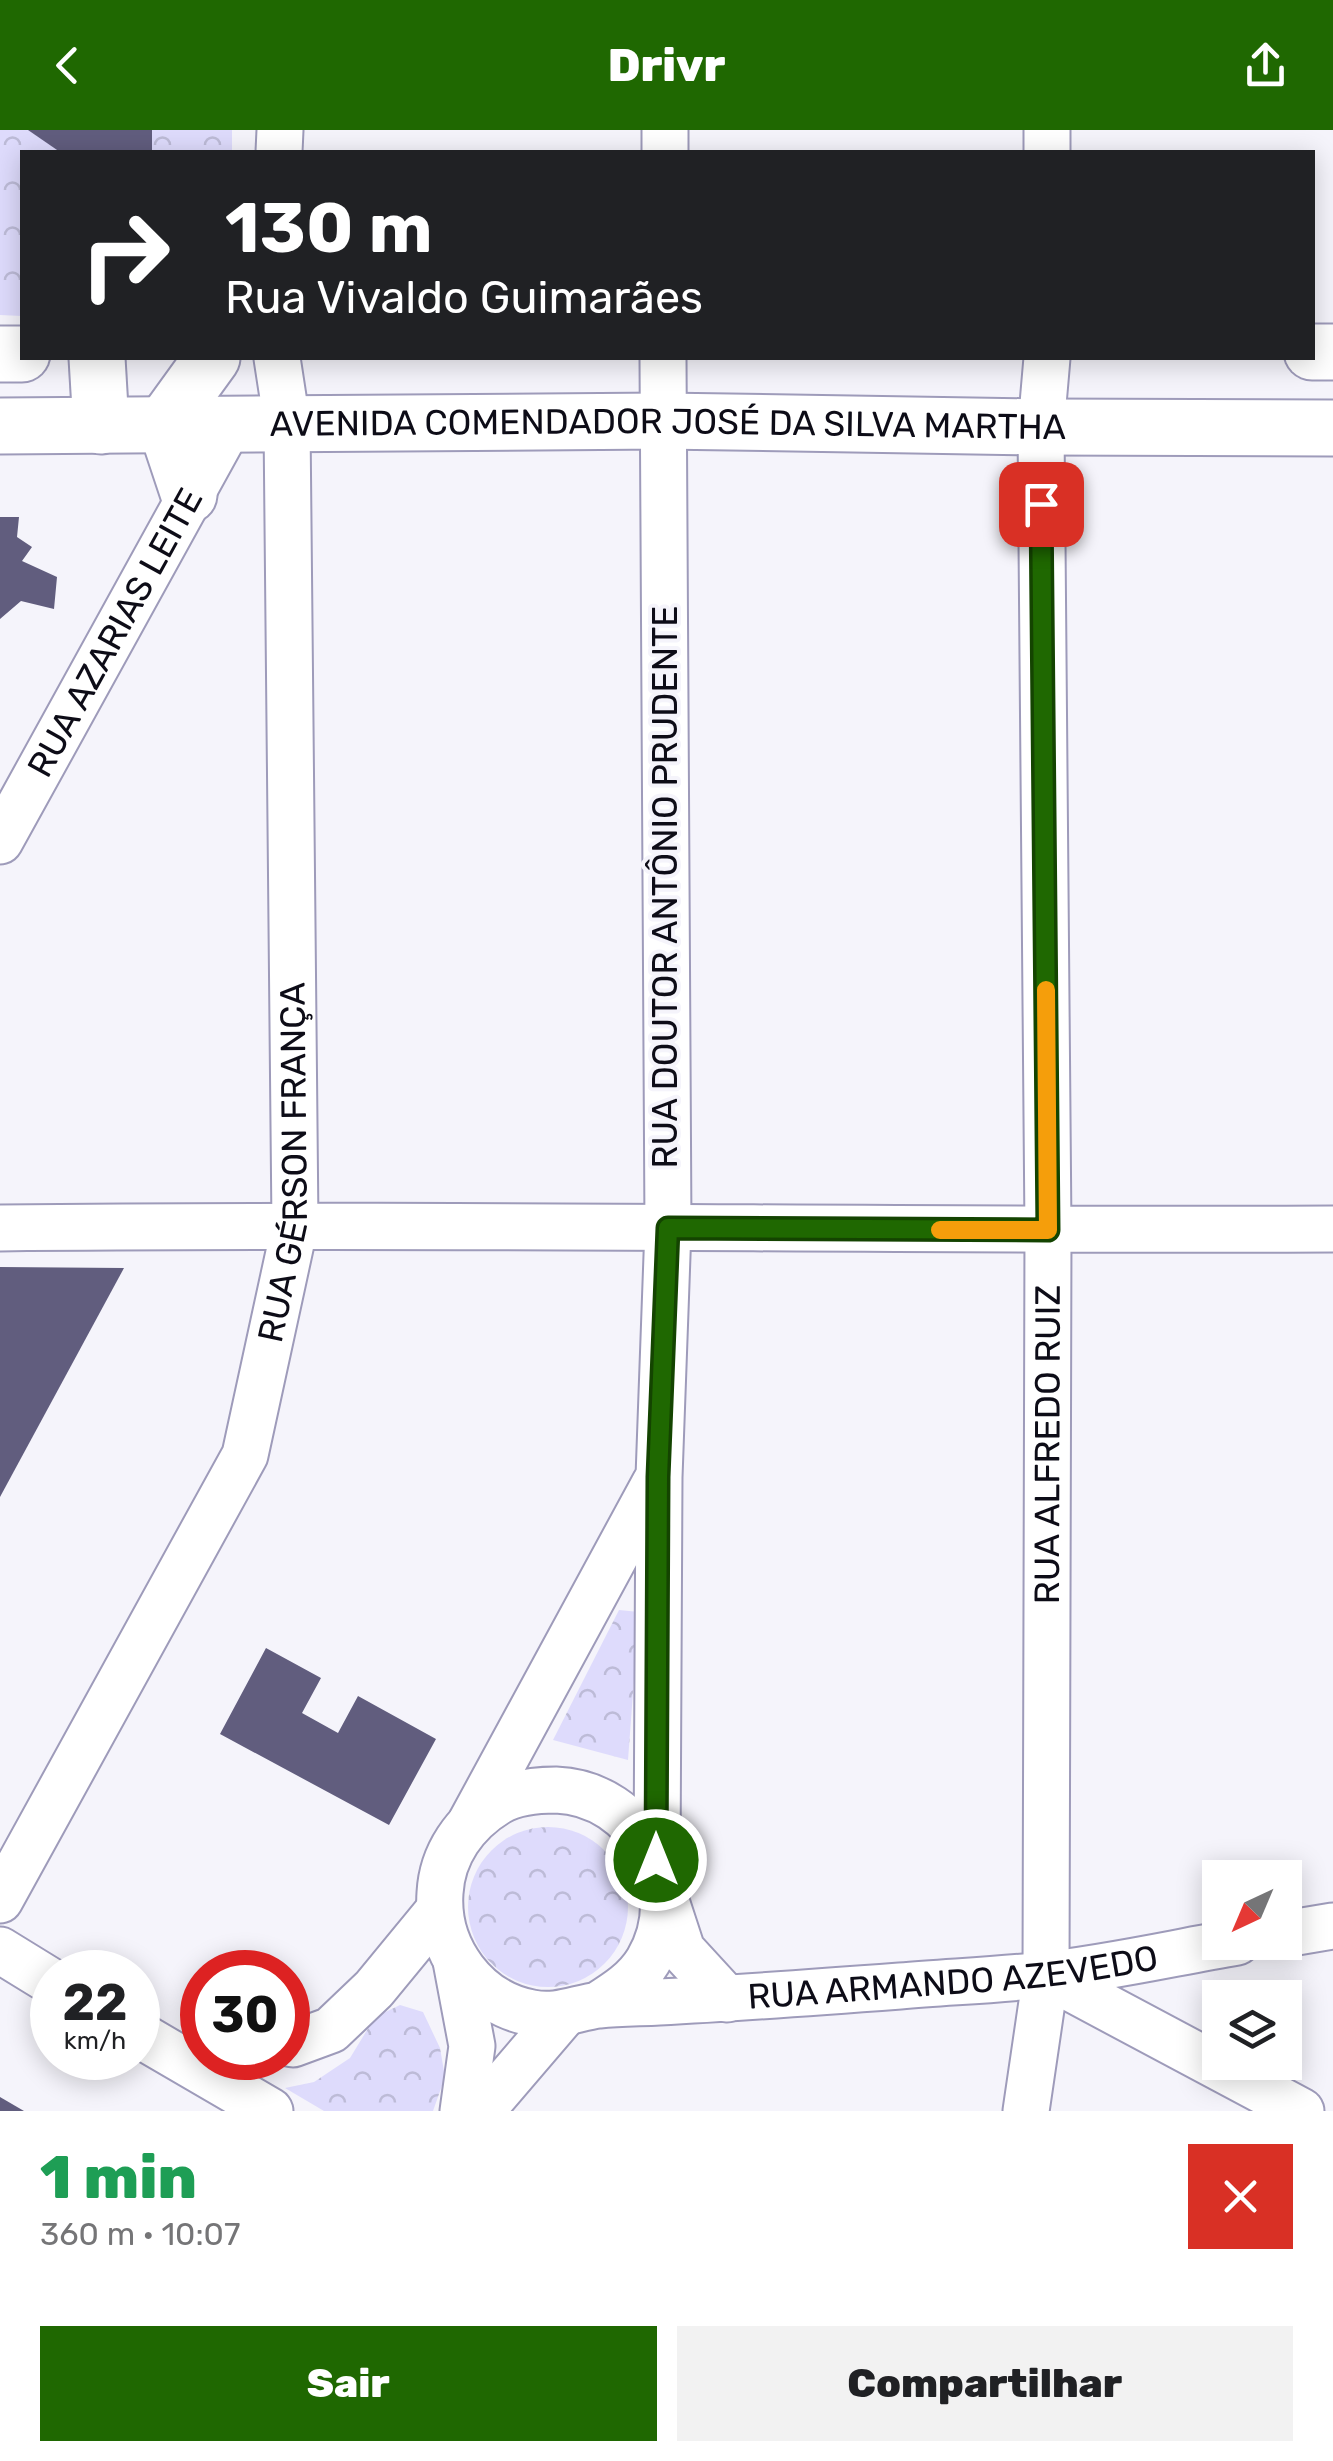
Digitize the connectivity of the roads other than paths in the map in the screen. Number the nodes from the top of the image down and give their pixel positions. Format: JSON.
{"nodes":[{"id":1,"x":97,"y":360,"type":"edge"},
{"id":2,"x":211,"y":360,"type":"edge"},
{"id":3,"x":276,"y":360,"type":"edge"},
{"id":4,"x":663,"y":360,"type":"edge"},
{"id":5,"x":1047,"y":360,"type":"edge"},
{"id":6,"x":662,"y":421,"type":"junction"},
{"id":7,"x":166,"y":423,"type":"junction"},
{"id":8,"x":0,"y":426,"type":"edge"},
{"id":9,"x":102,"y":426,"type":"junction"},
{"id":10,"x":1041,"y":427,"type":"junction"},
{"id":11,"x":1333,"y":428,"type":"edge"},
{"id":12,"x":287,"y":443,"type":"junction"},
{"id":13,"x":209,"y":460,"type":"junction"},
{"id":14,"x":4,"y":826,"type":"edge"},
{"id":15,"x":295,"y":1225,"type":"junction"},
{"id":16,"x":0,"y":1228,"type":"edge"},
{"id":17,"x":668,"y":1228,"type":"junction"},
{"id":18,"x":1333,"y":1229,"type":"edge"},
{"id":19,"x":1048,"y":1230,"type":"junction"},
{"id":20,"x":658,"y":1477,"type":"junction"},
{"id":21,"x":471,"y":1822,"type":"junction"},
{"id":22,"x":661,"y":1879,"type":"junction"},
{"id":23,"x":0,"y":1900,"type":"edge"},
{"id":24,"x":439,"y":1910,"type":"junction"},
{"id":25,"x":1333,"y":1926,"type":"edge"},
{"id":26,"x":1302,"y":1931,"type":"edge"},
{"id":27,"x":1202,"y":1948,"type":"edge"},
{"id":28,"x":0,"y":1950,"type":"edge"},
{"id":29,"x":456,"y":1961,"type":"junction"},
{"id":30,"x":30,"y":1968,"type":"edge"},
{"id":31,"x":1046,"y":1975,"type":"junction"},
{"id":32,"x":727,"y":1999,"type":"junction"},
{"id":33,"x":581,"y":2010,"type":"junction"},
{"id":34,"x":310,"y":2038,"type":"edge"},
{"id":35,"x":160,"y":2046,"type":"edge"},
{"id":36,"x":270,"y":2111,"type":"edge"},
{"id":37,"x":463,"y":2111,"type":"edge"},
{"id":38,"x":481,"y":2111,"type":"edge"},
{"id":39,"x":1026,"y":2111,"type":"edge"},
{"id":40,"x":1301,"y":2111,"type":"edge"}],
"edges":[{"from":1,"to":9,"type":"main road"},
{"from":2,"to":7,"type":"main road"},
{"from":3,"to":12,"type":"street","name":"RUA GÉRSON FRANÇA"},
{"from":4,"to":6,"type":"street","name":"RUA DOUTOR ANTÔNIO PRUDENTE"},
{"from":5,"to":10,"type":"street","name":"RUA ALFREDO RUIZ"},
{"from":6,"to":10,"type":"main road","name":"AVENIDA COMENDADOR JOSÉ DA SILVA MARTHA"},
{"from":6,"to":12,"type":"main road","name":"AVENIDA COMENDADOR JOSÉ DA SILVA MARTHA"},
{"from":6,"to":17,"type":"street","name":"RUA DOUTOR ANTÔNIO PRUDENTE"},
{"from":7,"to":9,"type":"main road","name":"AVENIDA COMENDADOR JOSÉ DA SILVA MARTHA"},
{"from":7,"to":13,"type":"main road"},
{"from":7,"to":13,"type":"main road","name":"AVENIDA COMENDADOR JOSÉ DA SILVA MARTHA"},
{"from":8,"to":9,"type":"main road","name":"AVENIDA COMENDADOR JOSÉ DA SILVA MARTHA"},
{"from":10,"to":11,"type":"main road","name":"AVENIDA COMENDADOR JOSÉ DA SILVA MARTHA"},
{"from":10,"to":19,"type":"street","name":"RUA ALFREDO RUIZ"},
{"from":12,"to":13,"type":"main road","name":"AVENIDA COMENDADOR JOSÉ DA SILVA MARTHA"},
{"from":12,"to":15,"type":"street","name":"RUA GÉRSON FRANÇA"},
{"from":13,"to":14,"type":"street","name":"RUA AZARIAS LEITE"},
{"from":15,"to":16,"type":"street"},
{"from":15,"to":17,"type":"street"},
{"from":15,"to":23,"type":"street","name":"RUA GÉRSON FRANÇA"},
{"from":17,"to":19,"type":"street"},
{"from":17,"to":20,"type":"street","name":"RUA DOUTOR ANTÔNIO PRUDENTE"},
{"from":18,"to":19,"type":"street"},
{"from":19,"to":31,"type":"street","name":"RUA ALFREDO RUIZ"},
{"from":20,"to":21,"type":"street","name":"RUA DOUTOR ANTÔNIO PRUDENTE"},
{"from":20,"to":22,"type":"street","name":"RUA DOUTOR ANTÔNIO PRUDENTE"},
{"from":21,"to":22,"type":"street"},
{"from":21,"to":24,"type":"street"},
{"from":22,"to":32,"type":"street","name":"RUA ARMANDO AZEVEDO"},
{"from":22,"to":33,"type":"street"},
{"from":24,"to":29,"type":"street"},
{"from":24,"to":34,"type":"street"},
{"from":25,"to":26,"type":"street"},
{"from":27,"to":31,"type":"street","name":"RUA ARMANDO AZEVEDO"},
{"from":28,"to":30,"type":"street"},
{"from":29,"to":33,"type":"street"},
{"from":29,"to":37,"type":"street"},
{"from":31,"to":32,"type":"street","name":"RUA ARMANDO AZEVEDO"},
{"from":31,"to":39,"type":"street","name":"RUA ALFREDO RUIZ"},
{"from":31,"to":40,"type":"street"},
{"from":32,"to":33,"type":"street","name":"RUA ARMANDO AZEVEDO"},
{"from":33,"to":38,"type":"street"},
{"from":35,"to":36,"type":"street"}]}
